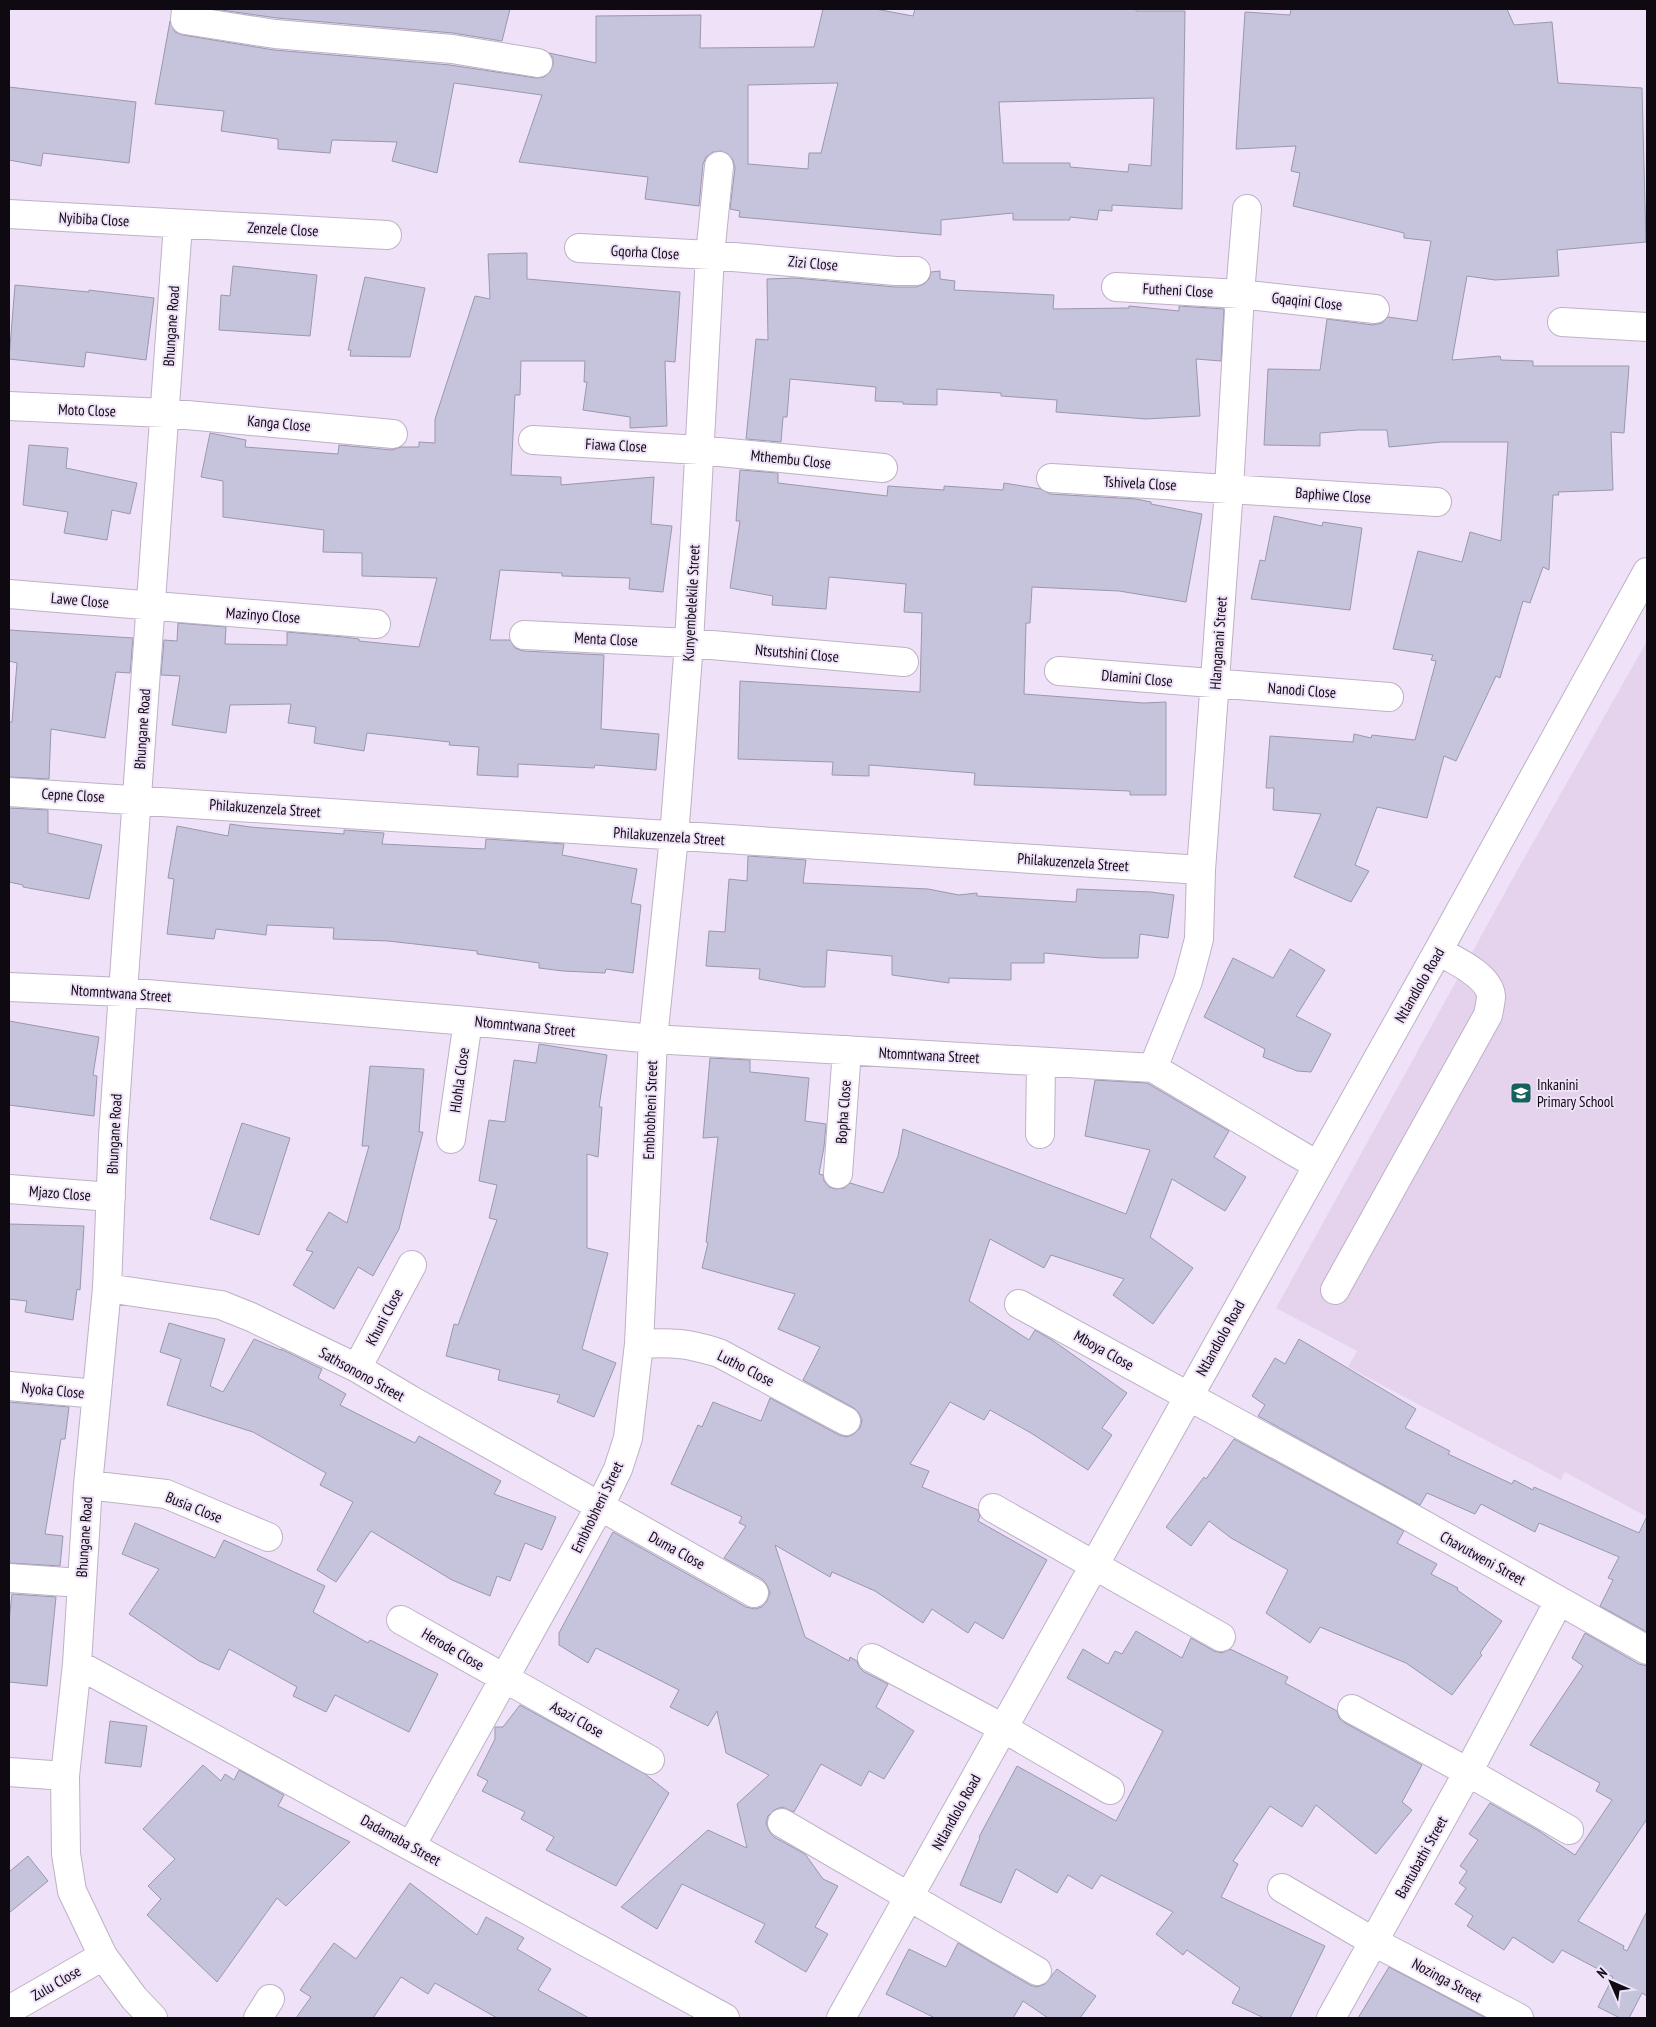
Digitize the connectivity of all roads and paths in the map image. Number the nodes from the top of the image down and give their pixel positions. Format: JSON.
{"nodes":[{"id":1,"x":186,"y":9,"type":"edge"},
{"id":2,"x":538,"y":63,"type":"dead end"},
{"id":3,"x":719,"y":166,"type":"dead end"},
{"id":4,"x":1247,"y":209,"type":"dead end"},
{"id":5,"x":9,"y":214,"type":"edge"},
{"id":6,"x":178,"y":224,"type":"junction"},
{"id":7,"x":387,"y":235,"type":"dead end"},
{"id":8,"x":579,"y":248,"type":"dead end"},
{"id":9,"x":710,"y":255,"type":"junction"},
{"id":10,"x":916,"y":271,"type":"dead end"},
{"id":11,"x":1116,"y":287,"type":"dead end"},
{"id":12,"x":1240,"y":294,"type":"junction"},
{"id":13,"x":1375,"y":309,"type":"dead end"},
{"id":14,"x":1562,"y":322,"type":"dead end"},
{"id":15,"x":1647,"y":327,"type":"edge"},
{"id":16,"x":9,"y":406,"type":"edge"},
{"id":17,"x":165,"y":413,"type":"junction"},
{"id":18,"x":393,"y":434,"type":"dead end"},
{"id":19,"x":534,"y":440,"type":"dead end"},
{"id":20,"x":699,"y":450,"type":"junction"},
{"id":21,"x":883,"y":468,"type":"dead end"},
{"id":22,"x":1051,"y":478,"type":"dead end"},
{"id":23,"x":1229,"y":489,"type":"junction"},
{"id":24,"x":1437,"y":502,"type":"dead end"},
{"id":25,"x":1647,"y":576,"type":"edge"},
{"id":26,"x":9,"y":594,"type":"edge"},
{"id":27,"x":151,"y":606,"type":"junction"},
{"id":28,"x":376,"y":624,"type":"dead end"},
{"id":29,"x":524,"y":634,"type":"dead end"},
{"id":30,"x":689,"y":643,"type":"junction"},
{"id":31,"x":904,"y":662,"type":"dead end"},
{"id":32,"x":1059,"y":672,"type":"dead end"},
{"id":33,"x":1215,"y":684,"type":"junction"},
{"id":34,"x":1389,"y":697,"type":"dead end"},
{"id":35,"x":9,"y":792,"type":"edge"},
{"id":36,"x":136,"y":799,"type":"junction"},
{"id":37,"x":674,"y":837,"type":"junction"},
{"id":38,"x":1201,"y":870,"type":"junction"},
{"id":39,"x":1438,"y":951,"type":"junction"},
{"id":40,"x":9,"y":987,"type":"edge"},
{"id":41,"x":123,"y":992,"type":"junction"},
{"id":42,"x":468,"y":1021,"type":"junction"},
{"id":43,"x":653,"y":1039,"type":"junction"},
{"id":44,"x":848,"y":1050,"type":"junction"},
{"id":45,"x":1041,"y":1062,"type":"junction"},
{"id":46,"x":1153,"y":1068,"type":"junction"},
{"id":47,"x":1040,"y":1134,"type":"dead end"},
{"id":48,"x":451,"y":1139,"type":"dead end"},
{"id":49,"x":1318,"y":1164,"type":"junction"},
{"id":50,"x":838,"y":1174,"type":"dead end"},
{"id":51,"x":9,"y":1189,"type":"edge"},
{"id":52,"x":111,"y":1197,"type":"junction"},
{"id":53,"x":412,"y":1265,"type":"dead end"},
{"id":54,"x":107,"y":1288,"type":"junction"},
{"id":55,"x":1334,"y":1290,"type":"dead end"},
{"id":56,"x":1019,"y":1304,"type":"dead end"},
{"id":57,"x":640,"y":1344,"type":"junction"},
{"id":58,"x":357,"y":1368,"type":"junction"},
{"id":59,"x":9,"y":1386,"type":"edge"},
{"id":60,"x":97,"y":1394,"type":"junction"},
{"id":61,"x":1188,"y":1396,"type":"junction"},
{"id":62,"x":846,"y":1421,"type":"dead end"},
{"id":63,"x":88,"y":1485,"type":"junction"},
{"id":64,"x":600,"y":1506,"type":"junction"},
{"id":65,"x":992,"y":1508,"type":"dead end"},
{"id":66,"x":268,"y":1537,"type":"dead end"},
{"id":67,"x":1094,"y":1564,"type":"junction"},
{"id":68,"x":9,"y":1578,"type":"edge"},
{"id":69,"x":81,"y":1583,"type":"junction"},
{"id":70,"x":754,"y":1593,"type":"dead end"},
{"id":71,"x":1559,"y":1601,"type":"junction"},
{"id":72,"x":401,"y":1620,"type":"dead end"},
{"id":73,"x":1221,"y":1637,"type":"dead end"},
{"id":74,"x":1647,"y":1650,"type":"edge"},
{"id":75,"x":872,"y":1658,"type":"dead end"},
{"id":76,"x":77,"y":1664,"type":"junction"},
{"id":77,"x":505,"y":1678,"type":"junction"},
{"id":78,"x":1352,"y":1709,"type":"dead end"},
{"id":79,"x":1003,"y":1728,"type":"junction"},
{"id":80,"x":650,"y":1760,"type":"dead end"},
{"id":81,"x":9,"y":1772,"type":"edge"},
{"id":82,"x":1468,"y":1772,"type":"junction"},
{"id":83,"x":65,"y":1776,"type":"junction"},
{"id":84,"x":1110,"y":1790,"type":"dead end"},
{"id":85,"x":782,"y":1823,"type":"dead end"},
{"id":86,"x":1569,"y":1830,"type":"dead end"},
{"id":87,"x":411,"y":1846,"type":"junction"},
{"id":88,"x":1282,"y":1888,"type":"dead end"},
{"id":89,"x":909,"y":1897,"type":"junction"},
{"id":90,"x":1374,"y":1942,"type":"junction"},
{"id":91,"x":103,"y":1956,"type":"junction"},
{"id":92,"x":1037,"y":1971,"type":"dead end"},
{"id":93,"x":9,"y":2010,"type":"edge"},
{"id":94,"x":153,"y":2018,"type":"edge"},
{"id":95,"x":725,"y":2018,"type":"edge"},
{"id":96,"x":841,"y":2018,"type":"edge"},
{"id":97,"x":1331,"y":2018,"type":"edge"},
{"id":98,"x":1520,"y":2018,"type":"edge"}],
"edges":[{"from":1,"to":2,"type":"street"},
{"from":3,"to":9,"type":"street","name":"Kunyembelekile Street"},
{"from":4,"to":12,"type":"street","name":"Hlanganani Street"},
{"from":5,"to":6,"type":"street","name":"Nyibiba Close"},
{"from":6,"to":7,"type":"street","name":"Zenzele Close"},
{"from":6,"to":17,"type":"street","name":"Bhungane Road"},
{"from":8,"to":9,"type":"street","name":"Gqorha Close"},
{"from":9,"to":10,"type":"street","name":"Zizi Close"},
{"from":9,"to":20,"type":"street","name":"Kunyembelekile Street"},
{"from":11,"to":12,"type":"street","name":"Futheni Close"},
{"from":12,"to":13,"type":"street","name":"Gqaqini Close"},
{"from":12,"to":23,"type":"street","name":"Hlanganani Street"},
{"from":14,"to":15,"type":"street"},
{"from":16,"to":17,"type":"street","name":"Moto Close"},
{"from":17,"to":18,"type":"street","name":"Kanga Close"},
{"from":17,"to":27,"type":"street","name":"Bhungane Road"},
{"from":19,"to":20,"type":"street","name":"Fiawa Close"},
{"from":20,"to":21,"type":"street","name":"Mthembu Close"},
{"from":20,"to":30,"type":"street","name":"Kunyembelekile Street"},
{"from":22,"to":23,"type":"street","name":"Tshivela Close"},
{"from":23,"to":24,"type":"street","name":"Baphiwe Close"},
{"from":23,"to":33,"type":"street","name":"Hlanganani Street"},
{"from":25,"to":39,"type":"street","name":"Ntlandlolo Road"},
{"from":26,"to":27,"type":"street","name":"Lawe Close"},
{"from":27,"to":28,"type":"street","name":"Mazinyo Close"},
{"from":27,"to":36,"type":"street","name":"Bhungane Road"},
{"from":29,"to":30,"type":"street","name":"Menta Close"},
{"from":30,"to":31,"type":"street","name":"Ntsutshini Close"},
{"from":30,"to":37,"type":"street","name":"Kunyembelekile Street"},
{"from":32,"to":33,"type":"street","name":"Dlamini Close"},
{"from":33,"to":34,"type":"street","name":"Nanodi Close"},
{"from":33,"to":38,"type":"street","name":"Hlanganani Street"},
{"from":35,"to":36,"type":"street","name":"Cepne Close"},
{"from":36,"to":37,"type":"street","name":"Philakuzenzela Street"},
{"from":36,"to":41,"type":"street","name":"Bhungane Road"},
{"from":37,"to":38,"type":"street","name":"Philakuzenzela Street"},
{"from":37,"to":43,"type":"street","name":"Kunyembelekile Street"},
{"from":38,"to":46,"type":"street","name":"Hlanganani Street"},
{"from":39,"to":49,"type":"street","name":"Ntlandlolo Road"},
{"from":39,"to":55,"type":"street"},
{"from":40,"to":41,"type":"street","name":"Ntomntwana Street"},
{"from":41,"to":42,"type":"street","name":"Ntomntwana Street"},
{"from":41,"to":52,"type":"street","name":"Bhungane Road"},
{"from":42,"to":43,"type":"street","name":"Ntomntwana Street"},
{"from":42,"to":48,"type":"street","name":"Hlohla Close"},
{"from":43,"to":44,"type":"street","name":"Ntomntwana Street"},
{"from":43,"to":57,"type":"street","name":"Embhobheni Street"},
{"from":44,"to":45,"type":"street","name":"Ntomntwana Street"},
{"from":44,"to":50,"type":"street","name":"Bopha Close"},
{"from":45,"to":46,"type":"street","name":"Ntomntwana Street"},
{"from":45,"to":47,"type":"street"},
{"from":46,"to":49,"type":"street","name":"Ntomntwana Street"},
{"from":49,"to":61,"type":"street","name":"Ntlandlolo Road"},
{"from":51,"to":52,"type":"street","name":"Mjazo Close"},
{"from":52,"to":54,"type":"street","name":"Bhungane Road"},
{"from":53,"to":58,"type":"street","name":"Khuni Close"},
{"from":54,"to":58,"type":"street","name":"Sathsonono Street"},
{"from":54,"to":60,"type":"street","name":"Bhungane Road"},
{"from":56,"to":61,"type":"street","name":"Mboya Close"},
{"from":57,"to":62,"type":"street","name":"Lutho Close"},
{"from":57,"to":64,"type":"street","name":"Embhobheni Street"},
{"from":58,"to":64,"type":"street","name":"Sathsonono Street"},
{"from":59,"to":60,"type":"street","name":"Nyoka Close"},
{"from":60,"to":63,"type":"street","name":"Bhungane Road"},
{"from":61,"to":67,"type":"street","name":"Ntlandlolo Road"},
{"from":61,"to":71,"type":"street","name":"Chavutweni Street"},
{"from":63,"to":66,"type":"street","name":"Busia Close"},
{"from":63,"to":69,"type":"street","name":"Bhungane Road"},
{"from":64,"to":70,"type":"street","name":"Duma Close"},
{"from":64,"to":77,"type":"street","name":"Embhobheni Street"},
{"from":65,"to":67,"type":"street"},
{"from":67,"to":73,"type":"street"},
{"from":67,"to":79,"type":"street","name":"Ntlandlolo Road"},
{"from":68,"to":69,"type":"street"},
{"from":69,"to":76,"type":"street","name":"Bhungane Road"},
{"from":71,"to":74,"type":"street","name":"Chavutweni Street"},
{"from":71,"to":82,"type":"street","name":"Bantubathi Street"},
{"from":72,"to":77,"type":"street","name":"Herode Close"},
{"from":75,"to":79,"type":"street"},
{"from":76,"to":83,"type":"street","name":"Bhungane Road"},
{"from":76,"to":87,"type":"street","name":"Dadamaba Street"},
{"from":77,"to":80,"type":"street","name":"Asazi Close"},
{"from":77,"to":87,"type":"street","name":"Embhobheni Street"},
{"from":78,"to":82,"type":"street"},
{"from":79,"to":84,"type":"street"},
{"from":79,"to":89,"type":"street","name":"Ntlandlolo Road"},
{"from":81,"to":83,"type":"street"},
{"from":82,"to":86,"type":"street"},
{"from":82,"to":90,"type":"street","name":"Bantubathi Street"},
{"from":83,"to":91,"type":"street","name":"Bhungane Road"},
{"from":85,"to":89,"type":"street"},
{"from":87,"to":95,"type":"street","name":"Dadamaba Street"},
{"from":88,"to":90,"type":"street"},
{"from":89,"to":92,"type":"street"},
{"from":89,"to":96,"type":"street","name":"Ntlandlolo Road"},
{"from":90,"to":97,"type":"street","name":"Bantubathi Street"},
{"from":90,"to":98,"type":"street","name":"Nozinga Street"},
{"from":91,"to":93,"type":"street","name":"Zulu Close"},
{"from":91,"to":94,"type":"street","name":"Bhungane Road"}]}
